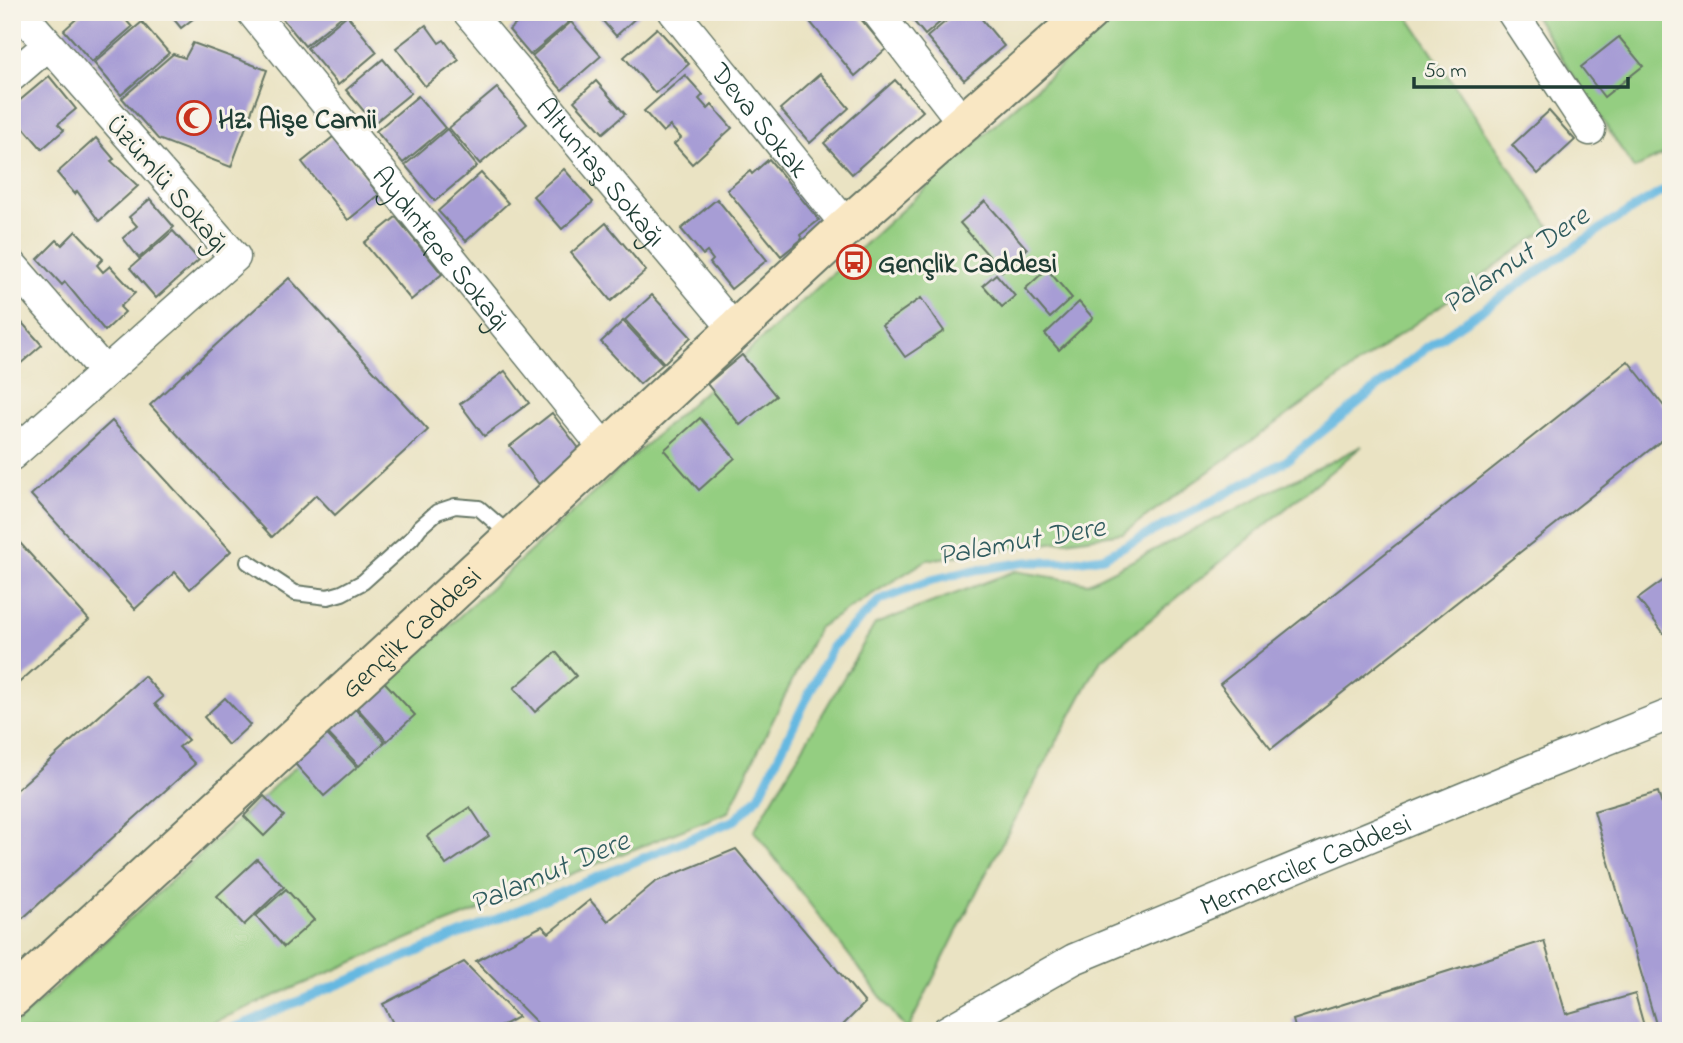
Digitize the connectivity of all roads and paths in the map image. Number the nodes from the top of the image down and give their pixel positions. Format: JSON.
{"nodes":[{"id":1,"x":20,"y":12,"type":"edge"},
{"id":2,"x":253,"y":12,"type":"edge"},
{"id":3,"x":468,"y":12,"type":"edge"},
{"id":4,"x":674,"y":12,"type":"edge"},
{"id":5,"x":877,"y":12,"type":"edge"},
{"id":6,"x":1089,"y":12,"type":"edge"},
{"id":7,"x":1512,"y":12,"type":"edge"},
{"id":8,"x":48,"y":45,"type":"junction"},
{"id":9,"x":12,"y":76,"type":"edge"},
{"id":10,"x":963,"y":123,"type":"junction"},
{"id":11,"x":1590,"y":130,"type":"dead end"},
{"id":12,"x":847,"y":226,"type":"junction"},
{"id":13,"x":12,"y":265,"type":"edge"},
{"id":14,"x":735,"y":330,"type":"junction"},
{"id":15,"x":105,"y":372,"type":"junction"},
{"id":16,"x":606,"y":450,"type":"junction"},
{"id":17,"x":12,"y":455,"type":"edge"},
{"id":18,"x":512,"y":537,"type":"junction"},
{"id":19,"x":248,"y":562,"type":"dead end"},
{"id":20,"x":1671,"y":714,"type":"edge"},
{"id":21,"x":12,"y":998,"type":"edge"},
{"id":22,"x":950,"y":1030,"type":"edge"}],
"edges":[{"from":1,"to":8,"type":"street","name":"Üzümlü Sokağı"},
{"from":2,"to":16,"type":"street","name":"Aydıntepe Sokağı"},
{"from":3,"to":14,"type":"street","name":"Altuntaş Sokağı"},
{"from":4,"to":12,"type":"street","name":"Deva Sokak"},
{"from":5,"to":10,"type":"street"},
{"from":6,"to":10,"type":"main road","name":"Gençlik Caddesi"},
{"from":7,"to":11,"type":"street"},
{"from":8,"to":9,"type":"street"},
{"from":8,"to":15,"type":"street","name":"Üzümlü Sokağı"},
{"from":10,"to":12,"type":"main road","name":"Gençlik Caddesi"},
{"from":12,"to":14,"type":"main road","name":"Gençlik Caddesi"},
{"from":13,"to":15,"type":"street"},
{"from":14,"to":16,"type":"main road","name":"Gençlik Caddesi"},
{"from":15,"to":17,"type":"street","name":"Üzümlü Sokağı"},
{"from":16,"to":18,"type":"main road","name":"Gençlik Caddesi"},
{"from":18,"to":19,"type":"lane"},
{"from":18,"to":21,"type":"main road","name":"Gençlik Caddesi"},
{"from":20,"to":22,"type":"street","name":"Mermerciler Caddesi"}]}
